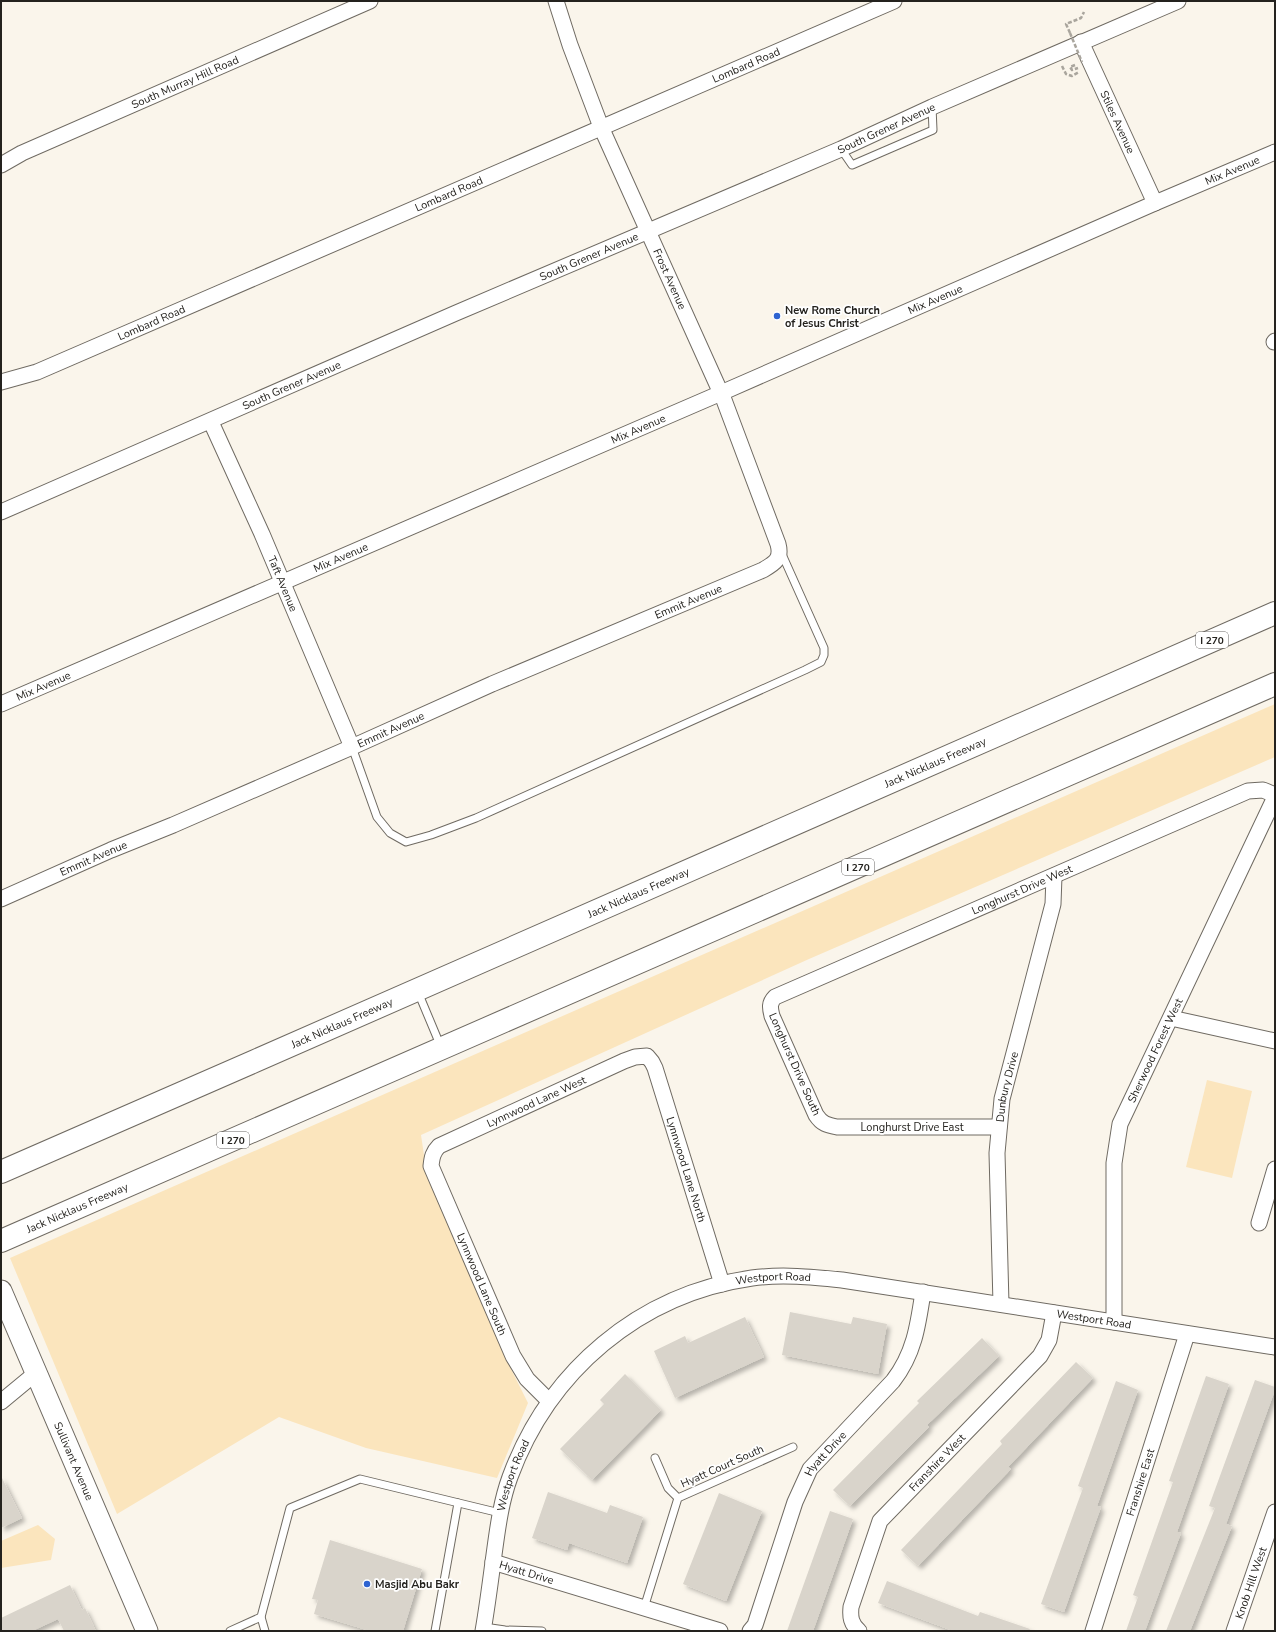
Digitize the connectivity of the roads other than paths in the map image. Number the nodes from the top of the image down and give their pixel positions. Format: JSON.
{"nodes":[{"id":1,"x":370,"y":1,"type":"edge"},
{"id":2,"x":556,"y":1,"type":"edge"},
{"id":3,"x":894,"y":1,"type":"edge"},
{"id":4,"x":1178,"y":1,"type":"edge"},
{"id":5,"x":1082,"y":42,"type":"junction"},
{"id":6,"x":932,"y":107,"type":"junction"},
{"id":7,"x":601,"y":127,"type":"junction"},
{"id":8,"x":841,"y":149,"type":"junction"},
{"id":9,"x":1275,"y":152,"type":"edge"},
{"id":10,"x":1,"y":165,"type":"edge"},
{"id":11,"x":1155,"y":203,"type":"junction"},
{"id":12,"x":649,"y":232,"type":"junction"},
{"id":13,"x":1,"y":382,"type":"edge"},
{"id":14,"x":721,"y":393,"type":"junction"},
{"id":15,"x":211,"y":422,"type":"junction"},
{"id":16,"x":1,"y":512,"type":"edge"},
{"id":17,"x":779,"y":554,"type":"junction"},
{"id":18,"x":282,"y":582,"type":"junction"},
{"id":19,"x":1275,"y":613,"type":"edge"},
{"id":20,"x":1275,"y":684,"type":"edge"},
{"id":21,"x":1,"y":704,"type":"edge"},
{"id":22,"x":352,"y":747,"type":"junction"},
{"id":23,"x":1275,"y":796,"type":"edge"},
{"id":24,"x":1054,"y":876,"type":"junction"},
{"id":25,"x":1,"y":899,"type":"edge"},
{"id":26,"x":417,"y":990,"type":"junction"},
{"id":27,"x":771,"y":1001,"type":"joint"},
{"id":28,"x":1171,"y":1018,"type":"junction"},
{"id":29,"x":1275,"y":1041,"type":"edge"},
{"id":30,"x":442,"y":1049,"type":"junction"},
{"id":31,"x":647,"y":1056,"type":"joint"},
{"id":32,"x":825,"y":1125,"type":"joint"},
{"id":33,"x":999,"y":1128,"type":"junction"},
{"id":34,"x":432,"y":1158,"type":"joint"},
{"id":35,"x":1275,"y":1169,"type":"edge"},
{"id":36,"x":1,"y":1172,"type":"edge"},
{"id":37,"x":1258,"y":1223,"type":"dead end"},
{"id":38,"x":1,"y":1241,"type":"edge"},
{"id":39,"x":722,"y":1284,"type":"junction"},
{"id":40,"x":923,"y":1292,"type":"junction"},
{"id":41,"x":4,"y":1300,"type":"edge"},
{"id":42,"x":1001,"y":1304,"type":"junction"},
{"id":43,"x":1054,"y":1313,"type":"junction"},
{"id":44,"x":1114,"y":1322,"type":"junction"},
{"id":45,"x":1187,"y":1334,"type":"junction"},
{"id":46,"x":1275,"y":1347,"type":"edge"},
{"id":47,"x":36,"y":1372,"type":"junction"},
{"id":48,"x":550,"y":1400,"type":"junction"},
{"id":49,"x":1,"y":1402,"type":"edge"},
{"id":50,"x":793,"y":1447,"type":"dead end"},
{"id":51,"x":655,"y":1458,"type":"dead end"},
{"id":52,"x":678,"y":1498,"type":"junction"},
{"id":53,"x":458,"y":1503,"type":"junction"},
{"id":54,"x":1275,"y":1512,"type":"edge"},
{"id":55,"x":500,"y":1513,"type":"junction"},
{"id":56,"x":493,"y":1562,"type":"junction"},
{"id":57,"x":644,"y":1608,"type":"junction"},
{"id":58,"x":261,"y":1617,"type":"junction"},
{"id":59,"x":484,"y":1629,"type":"edge"},
{"id":60,"x":856,"y":1629,"type":"edge"},
{"id":61,"x":147,"y":1631,"type":"edge"},
{"id":62,"x":230,"y":1631,"type":"edge"},
{"id":63,"x":265,"y":1631,"type":"edge"},
{"id":64,"x":435,"y":1631,"type":"edge"},
{"id":65,"x":542,"y":1631,"type":"edge"},
{"id":66,"x":720,"y":1631,"type":"edge"},
{"id":67,"x":750,"y":1631,"type":"edge"},
{"id":68,"x":1093,"y":1631,"type":"edge"},
{"id":69,"x":1234,"y":1631,"type":"edge"}],
"edges":[{"from":1,"to":10,"type":"street","name":"South Murray Hill Road"},
{"from":2,"to":7,"type":"street","name":"Frost Avenue"},
{"from":3,"to":7,"type":"street","name":"Lombard Road"},
{"from":4,"to":5,"type":"street","name":"South Grener Avenue"},
{"from":5,"to":6,"type":"street","name":"South Grener Avenue"},
{"from":5,"to":11,"type":"street","name":"Stiles Avenue"},
{"from":6,"to":8,"type":"street","name":"South Grener Avenue"},
{"from":6,"to":8,"type":"lane"},
{"from":7,"to":12,"type":"street","name":"Frost Avenue"},
{"from":7,"to":13,"type":"street","name":"Lombard Road"},
{"from":8,"to":12,"type":"street","name":"South Grener Avenue"},
{"from":9,"to":11,"type":"street","name":"Mix Avenue"},
{"from":11,"to":14,"type":"street","name":"Mix Avenue"},
{"from":12,"to":14,"type":"street","name":"Frost Avenue"},
{"from":12,"to":15,"type":"street","name":"South Grener Avenue"},
{"from":14,"to":17,"type":"street","name":"Frost Avenue"},
{"from":14,"to":18,"type":"street","name":"Mix Avenue"},
{"from":15,"to":16,"type":"street","name":"South Grener Avenue"},
{"from":15,"to":18,"type":"street","name":"Taft Avenue"},
{"from":17,"to":22,"type":"street","name":"Emmit Avenue"},
{"from":17,"to":22,"type":"lane"},
{"from":18,"to":21,"type":"street","name":"Mix Avenue"},
{"from":18,"to":22,"type":"street","name":"Taft Avenue"},
{"from":19,"to":26,"type":"highway","name":"Jack Nicklaus Freeway","number":"I 270"},
{"from":20,"to":30,"type":"highway","name":"Jack Nicklaus Freeway","number":"I 270"},
{"from":22,"to":25,"type":"street","name":"Emmit Avenue"},
{"from":23,"to":24,"type":"street","name":"Longhurst Drive West"},
{"from":23,"to":28,"type":"street","name":"Sherwood Forest West"},
{"from":24,"to":27,"type":"street","name":"Longhurst Drive West"},
{"from":24,"to":33,"type":"street","name":"Dunbury Drive"},
{"from":26,"to":30,"type":"lane"},
{"from":26,"to":36,"type":"highway","name":"Jack Nicklaus Freeway","number":"I 270"},
{"from":27,"to":32,"type":"street","name":"Longhurst Drive South"},
{"from":28,"to":29,"type":"street"},
{"from":28,"to":44,"type":"street","name":"Sherwood Forest West"},
{"from":30,"to":38,"type":"highway","name":"Jack Nicklaus Freeway","number":"I 270"},
{"from":31,"to":34,"type":"street","name":"Lynnwood Lane West"},
{"from":31,"to":39,"type":"street","name":"Lynnwood Lane North"},
{"from":32,"to":33,"type":"street","name":"Longhurst Drive East"},
{"from":33,"to":42,"type":"street","name":"Dunbury Drive"},
{"from":34,"to":48,"type":"street","name":"Lynnwood Lane South"},
{"from":35,"to":37,"type":"street"},
{"from":39,"to":40,"type":"street","name":"Westport Road"},
{"from":39,"to":48,"type":"street","name":"Westport Road"},
{"from":40,"to":42,"type":"street","name":"Westport Road"},
{"from":40,"to":67,"type":"street","name":"Hyatt Drive"},
{"from":41,"to":47,"type":"street","name":"Sullivant Avenue"},
{"from":42,"to":43,"type":"street","name":"Westport Road"},
{"from":43,"to":44,"type":"street","name":"Westport Road"},
{"from":43,"to":60,"type":"street","name":"Franshire West"},
{"from":44,"to":45,"type":"street","name":"Westport Road"},
{"from":45,"to":46,"type":"street","name":"Westport Road"},
{"from":45,"to":68,"type":"street","name":"Franshire East"},
{"from":47,"to":49,"type":"street"},
{"from":47,"to":61,"type":"street","name":"Sullivant Avenue"},
{"from":48,"to":55,"type":"street","name":"Westport Road"},
{"from":50,"to":52,"type":"lane","name":"Hyatt Court South"},
{"from":51,"to":52,"type":"lane"},
{"from":52,"to":57,"type":"lane","name":"Hyatt Court South"},
{"from":53,"to":55,"type":"lane"},
{"from":53,"to":58,"type":"lane"},
{"from":53,"to":64,"type":"lane"},
{"from":54,"to":69,"type":"street","name":"Knob Hill West"},
{"from":55,"to":56,"type":"street","name":"Westport Road"},
{"from":56,"to":57,"type":"street","name":"Hyatt Drive"},
{"from":56,"to":59,"type":"street","name":"Westport Road"},
{"from":57,"to":66,"type":"street","name":"Hyatt Drive"},
{"from":58,"to":62,"type":"lane"},
{"from":58,"to":63,"type":"lane"},
{"from":59,"to":65,"type":"lane"}]}
